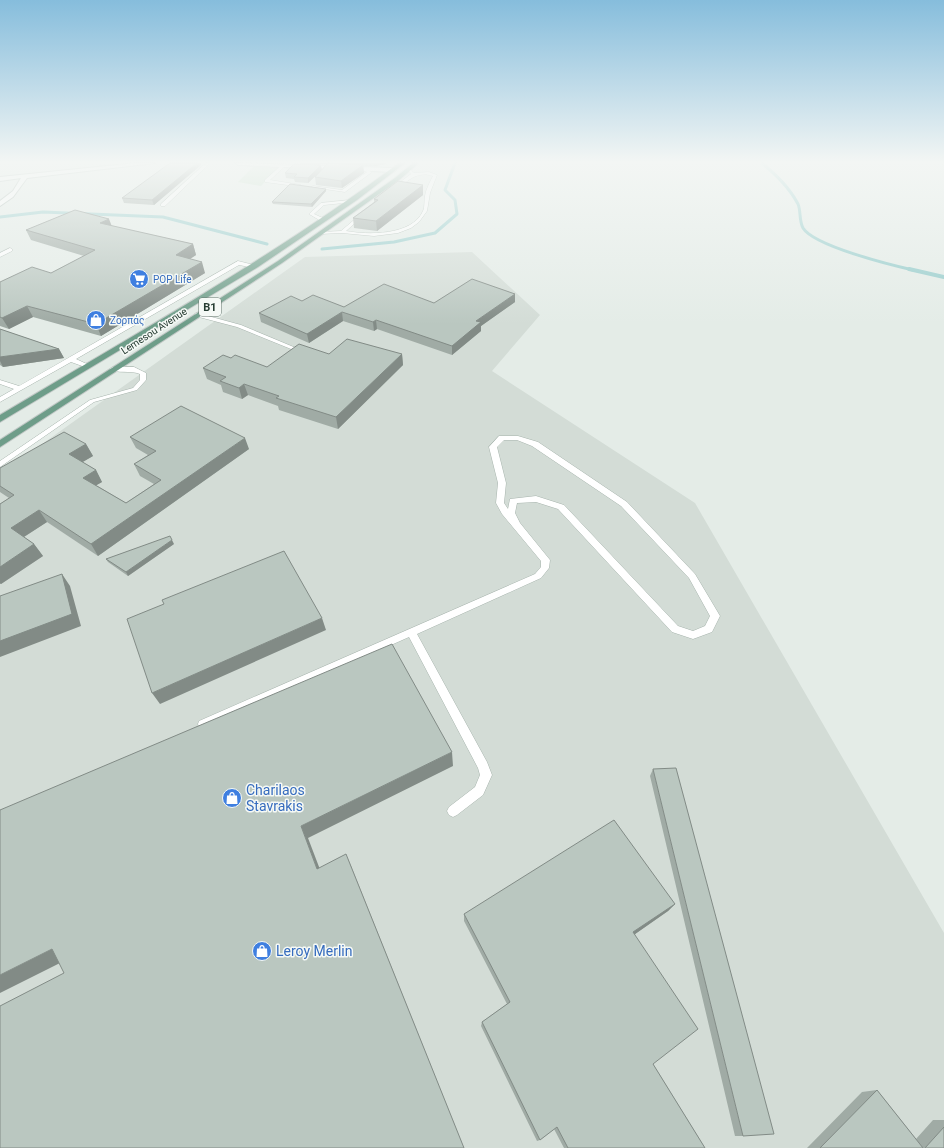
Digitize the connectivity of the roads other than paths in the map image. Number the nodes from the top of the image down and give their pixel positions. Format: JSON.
{"nodes":[{"id":1,"x":316,"y":217,"type":"edge"},
{"id":2,"x":328,"y":217,"type":"edge"},
{"id":3,"x":345,"y":217,"type":"edge"},
{"id":4,"x":359,"y":217,"type":"edge"},
{"id":5,"x":422,"y":217,"type":"edge"},
{"id":6,"x":323,"y":220,"type":"junction"},
{"id":7,"x":342,"y":232,"type":"junction"},
{"id":8,"x":321,"y":233,"type":"junction"},
{"id":9,"x":10,"y":250,"type":"dead end"},
{"id":10,"x":0,"y":255,"type":"edge"},
{"id":11,"x":255,"y":266,"type":"junction"},
{"id":12,"x":197,"y":315,"type":"junction"},
{"id":13,"x":294,"y":348,"type":"edge"},
{"id":14,"x":70,"y":359,"type":"junction"},
{"id":15,"x":87,"y":366,"type":"junction"},
{"id":16,"x":113,"y":369,"type":"junction"},
{"id":17,"x":0,"y":382,"type":"edge"},
{"id":18,"x":20,"y":389,"type":"junction"},
{"id":19,"x":0,"y":400,"type":"edge"},
{"id":20,"x":0,"y":419,"type":"edge"},
{"id":21,"x":0,"y":444,"type":"edge"},
{"id":22,"x":0,"y":464,"type":"edge"},
{"id":23,"x":516,"y":525,"type":"junction"},
{"id":24,"x":411,"y":632,"type":"junction"},
{"id":25,"x":195,"y":728,"type":"edge"},
{"id":26,"x":453,"y":811,"type":"dead end"}],
"edges":[{"from":1,"to":6,"type":"lane"},
{"from":2,"to":6,"type":"main road","name":"Lemesou Avenue","number":"B1"},
{"from":3,"to":8,"type":"main road","name":"Lemesou Avenue","number":"B1"},
{"from":4,"to":7,"type":"lane"},
{"from":5,"to":7,"type":"lane"},
{"from":6,"to":11,"type":"main road","name":"Lemesou Avenue","number":"B1"},
{"from":7,"to":8,"type":"lane"},
{"from":8,"to":12,"type":"main road","name":"Lemesou Avenue","number":"B1"},
{"from":9,"to":10,"type":"lane"},
{"from":11,"to":14,"type":"lane"},
{"from":11,"to":15,"type":"main road","name":"Lemesou Avenue","number":"B1"},
{"from":12,"to":13,"type":"lane"},
{"from":12,"to":16,"type":"main road","name":"Lemesou Avenue","number":"B1"},
{"from":14,"to":15,"type":"lane"},
{"from":14,"to":18,"type":"lane"},
{"from":15,"to":20,"type":"main road","name":"Lemesou Avenue","number":"B1"},
{"from":16,"to":21,"type":"main road","name":"Lemesou Avenue","number":"B1"},
{"from":16,"to":22,"type":"lane"},
{"from":17,"to":18,"type":"lane"},
{"from":18,"to":19,"type":"lane"},
{"from":23,"to":23,"type":"lane"},
{"from":23,"to":24,"type":"lane"},
{"from":24,"to":25,"type":"lane"},
{"from":24,"to":26,"type":"lane"}]}
